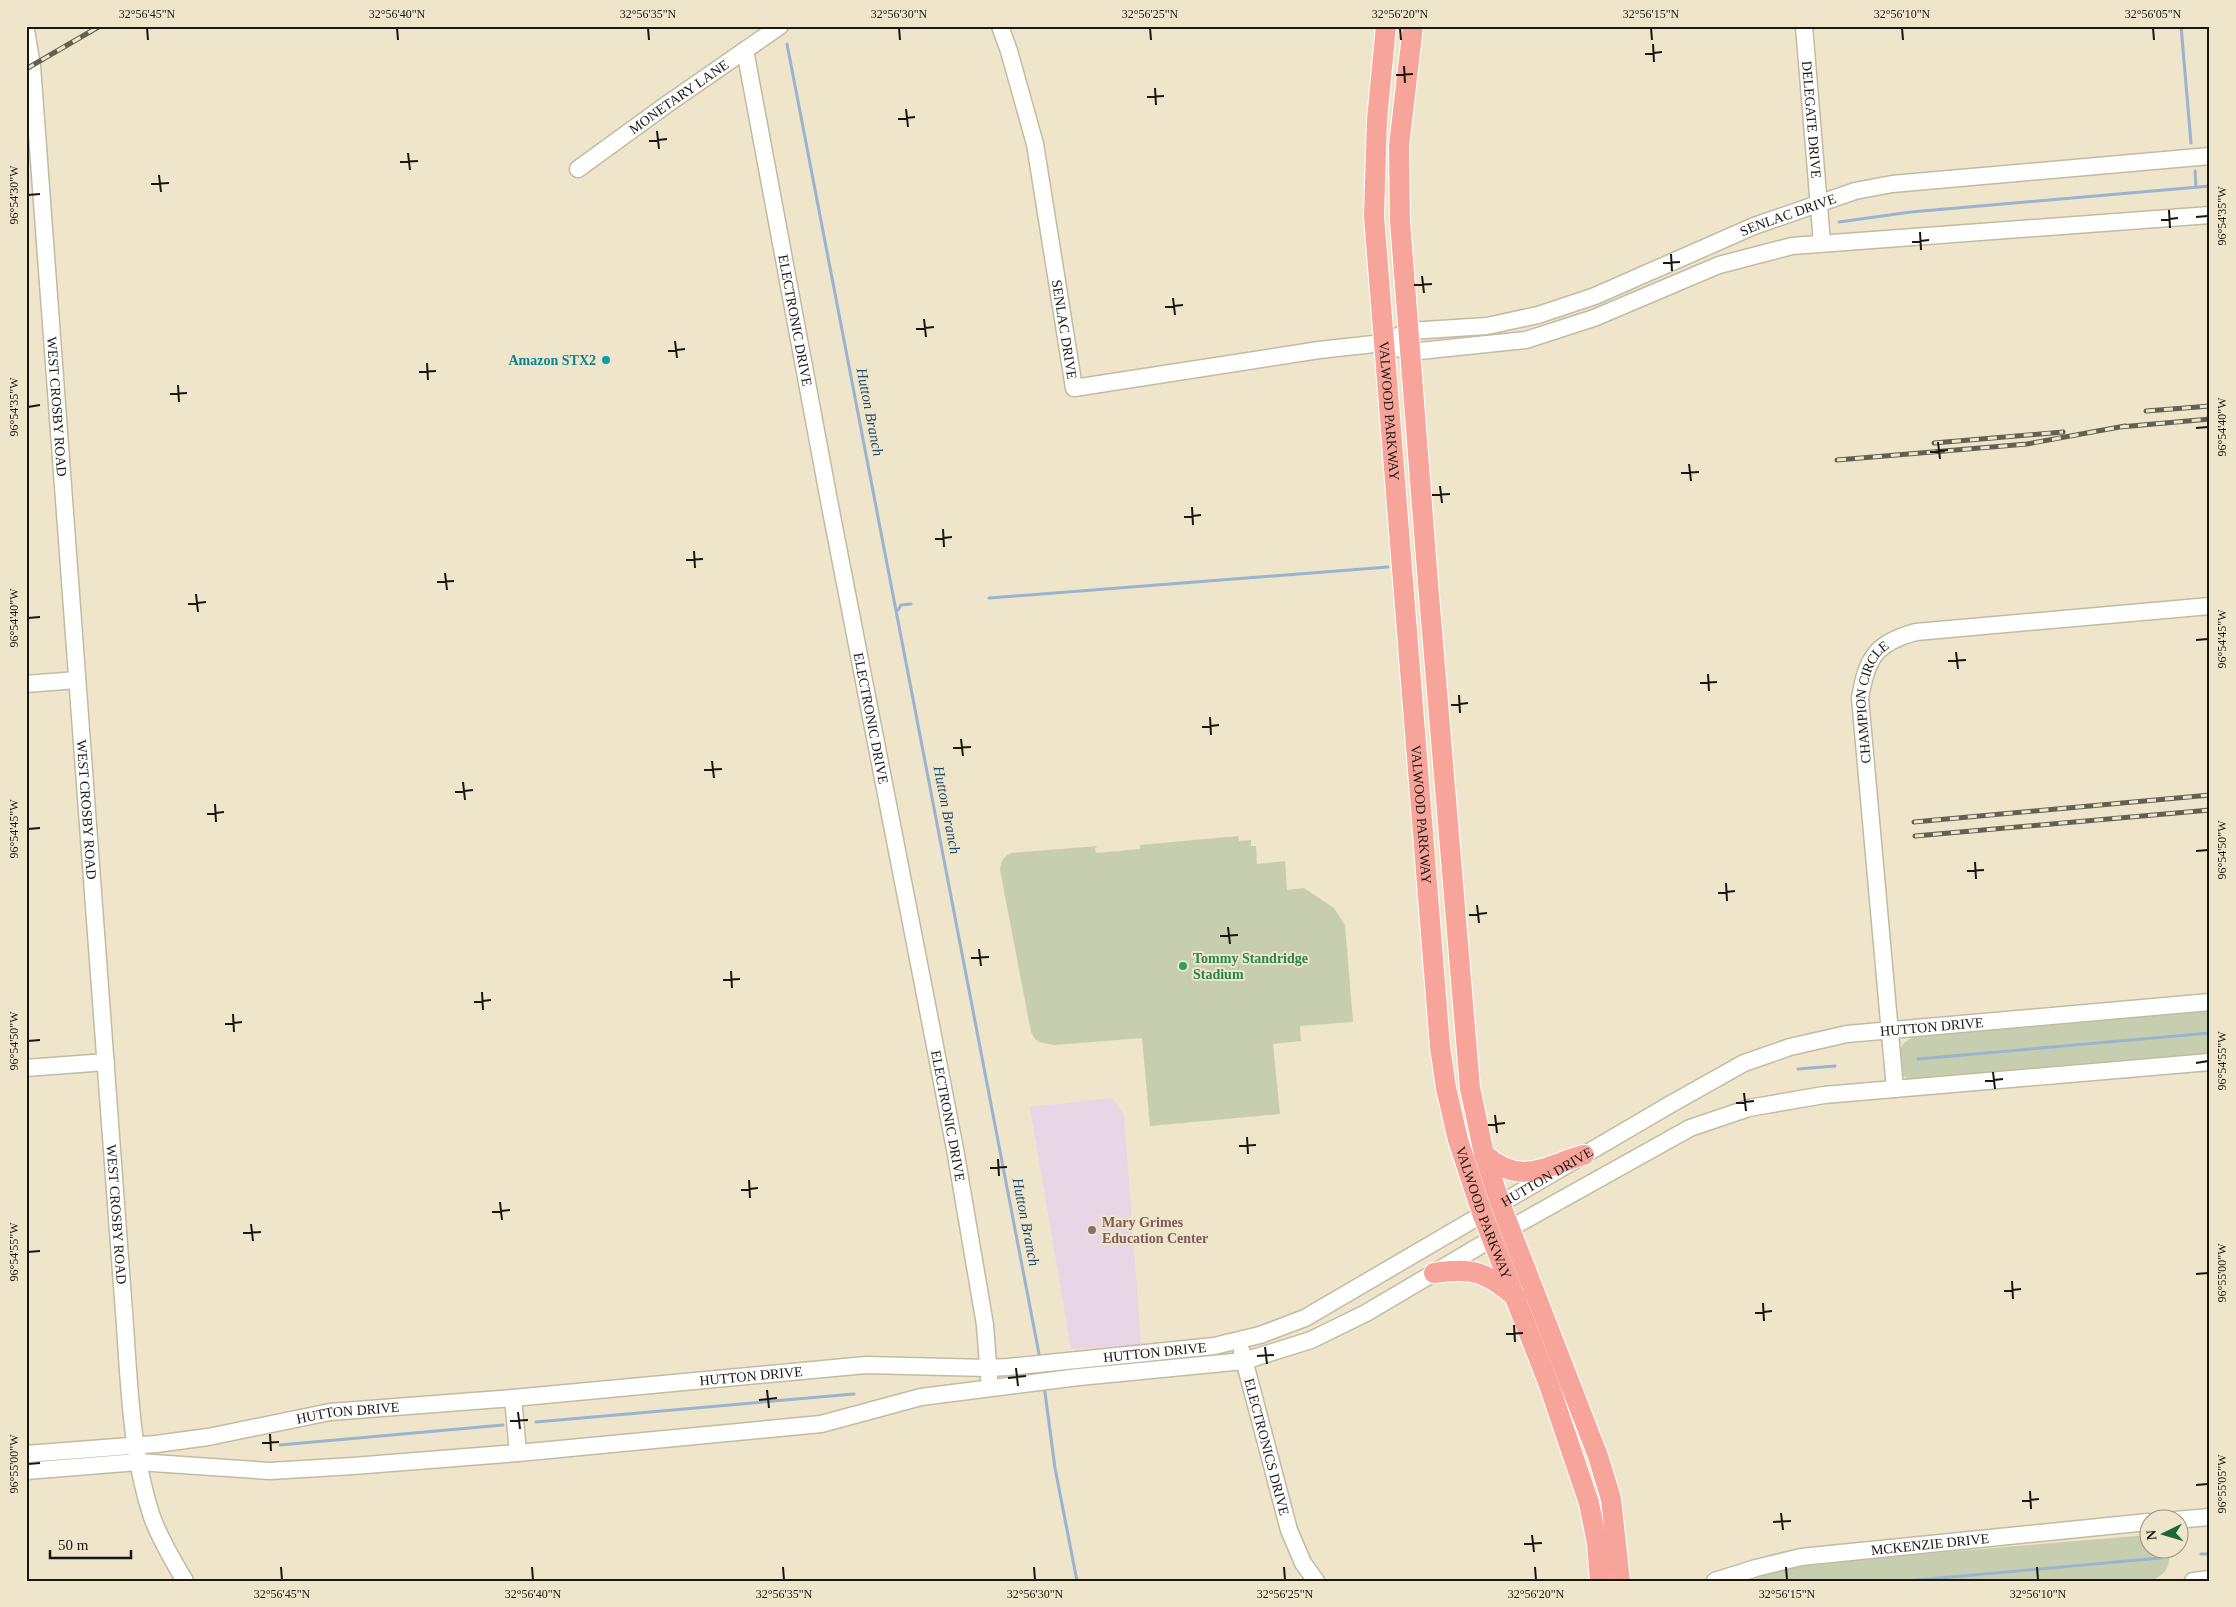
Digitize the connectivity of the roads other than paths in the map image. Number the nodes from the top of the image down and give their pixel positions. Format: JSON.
{"nodes":[{"id":1,"x":780,"y":26,"type":"edge"},
{"id":2,"x":1000,"y":26,"type":"edge"},
{"id":3,"x":1386,"y":26,"type":"edge"},
{"id":4,"x":1414,"y":26,"type":"edge"},
{"id":5,"x":1804,"y":26,"type":"edge"},
{"id":6,"x":26,"y":30,"type":"edge"},
{"id":7,"x":745,"y":50,"type":"junction"},
{"id":8,"x":2210,"y":156,"type":"edge"},
{"id":9,"x":1374,"y":165,"type":"junction"},
{"id":10,"x":1399,"y":166,"type":"junction"},
{"id":11,"x":578,"y":169,"type":"dead end"},
{"id":12,"x":1820,"y":202,"type":"junction"},
{"id":13,"x":2210,"y":215,"type":"edge"},
{"id":14,"x":1822,"y":243,"type":"junction"},
{"id":15,"x":1595,"y":296,"type":"junction"},
{"id":16,"x":1604,"y":314,"type":"junction"},
{"id":17,"x":1409,"y":331,"type":"junction"},
{"id":18,"x":1383,"y":343,"type":"junction"},
{"id":19,"x":1410,"y":352,"type":"junction"},
{"id":20,"x":1428,"y":583,"type":"junction"},
{"id":21,"x":1403,"y":585,"type":"junction"},
{"id":22,"x":2210,"y":606,"type":"edge"},
{"id":23,"x":77,"y":680,"type":"junction"},
{"id":24,"x":26,"y":684,"type":"edge"},
{"id":25,"x":1453,"y":888,"type":"junction"},
{"id":26,"x":1427,"y":890,"type":"junction"},
{"id":27,"x":2210,"y":1002,"type":"edge"},
{"id":28,"x":1889,"y":1030,"type":"junction"},
{"id":29,"x":106,"y":1062,"type":"junction"},
{"id":30,"x":2210,"y":1062,"type":"edge"},
{"id":31,"x":26,"y":1068,"type":"edge"},
{"id":32,"x":1895,"y":1089,"type":"junction"},
{"id":33,"x":1484,"y":1154,"type":"junction"},
{"id":34,"x":1584,"y":1155,"type":"junction"},
{"id":35,"x":1500,"y":1203,"type":"junction"},
{"id":36,"x":1482,"y":1213,"type":"junction"},
{"id":37,"x":1501,"y":1233,"type":"junction"},
{"id":38,"x":1434,"y":1273,"type":"junction"},
{"id":39,"x":1516,"y":1297,"type":"junction"},
{"id":40,"x":1240,"y":1341,"type":"junction"},
{"id":41,"x":1244,"y":1360,"type":"junction"},
{"id":42,"x":988,"y":1368,"type":"junction"},
{"id":43,"x":990,"y":1388,"type":"junction"},
{"id":44,"x":513,"y":1398,"type":"junction"},
{"id":45,"x":518,"y":1453,"type":"junction"},
{"id":46,"x":26,"y":1454,"type":"edge"},
{"id":47,"x":137,"y":1454,"type":"junction"},
{"id":48,"x":26,"y":1471,"type":"edge"},
{"id":49,"x":2210,"y":1516,"type":"edge"},
{"id":50,"x":2188,"y":1519,"type":"edge"},
{"id":51,"x":2138,"y":1523,"type":"edge"},
{"id":52,"x":2210,"y":1579,"type":"edge"},
{"id":53,"x":185,"y":1581,"type":"edge"},
{"id":54,"x":1316,"y":1581,"type":"edge"},
{"id":55,"x":1600,"y":1581,"type":"edge"},
{"id":56,"x":1620,"y":1581,"type":"edge"},
{"id":57,"x":1715,"y":1581,"type":"edge"},
{"id":58,"x":2193,"y":1581,"type":"edge"}],
"edges":[{"from":1,"to":7,"type":"street","name":"MONETARY LANE"},
{"from":2,"to":18,"type":"street","name":"SENLAC DRIVE"},
{"from":3,"to":9,"type":"main road","name":"VALWOOD PARKWAY"},
{"from":4,"to":10,"type":"main road","name":"VALWOOD PARKWAY"},
{"from":5,"to":12,"type":"street","name":"DELEGATE DRIVE"},
{"from":6,"to":23,"type":"street","name":"WEST CROSBY ROAD"},
{"from":7,"to":11,"type":"street","name":"MONETARY LANE"},
{"from":7,"to":42,"type":"street","name":"ELECTRONIC DRIVE"},
{"from":8,"to":12,"type":"street","name":"SENLAC DRIVE"},
{"from":9,"to":10,"type":"main road"},
{"from":9,"to":18,"type":"main road","name":"VALWOOD PARKWAY"},
{"from":10,"to":17,"type":"main road","name":"VALWOOD PARKWAY"},
{"from":12,"to":14,"type":"street","name":"DELEGATE DRIVE"},
{"from":12,"to":15,"type":"street","name":"SENLAC DRIVE"},
{"from":13,"to":14,"type":"street","name":"SENLAC DRIVE"},
{"from":14,"to":16,"type":"street","name":"SENLAC DRIVE"},
{"from":15,"to":16,"type":"street"},
{"from":15,"to":17,"type":"street","name":"SENLAC DRIVE"},
{"from":16,"to":19,"type":"street","name":"SENLAC DRIVE"},
{"from":17,"to":18,"type":"street","name":"SENLAC DRIVE"},
{"from":17,"to":19,"type":"main road","name":"VALWOOD PARKWAY"},
{"from":18,"to":19,"type":"street","name":"SENLAC DRIVE"},
{"from":18,"to":21,"type":"main road","name":"VALWOOD PARKWAY"},
{"from":19,"to":20,"type":"main road","name":"VALWOOD PARKWAY"},
{"from":20,"to":21,"type":"main road"},
{"from":20,"to":25,"type":"main road","name":"VALWOOD PARKWAY"},
{"from":21,"to":26,"type":"main road","name":"VALWOOD PARKWAY"},
{"from":22,"to":28,"type":"street","name":"CHAMPION CIRCLE"},
{"from":23,"to":24,"type":"street"},
{"from":23,"to":29,"type":"street","name":"WEST CROSBY ROAD"},
{"from":25,"to":26,"type":"main road"},
{"from":25,"to":33,"type":"main road","name":"VALWOOD PARKWAY"},
{"from":26,"to":36,"type":"main road","name":"VALWOOD PARKWAY"},
{"from":27,"to":28,"type":"street","name":"HUTTON DRIVE"},
{"from":28,"to":32,"type":"street","name":"CHAMPION CIRCLE"},
{"from":28,"to":34,"type":"street","name":"HUTTON DRIVE"},
{"from":29,"to":31,"type":"street"},
{"from":29,"to":47,"type":"street","name":"WEST CROSBY ROAD"},
{"from":30,"to":32,"type":"street","name":"HUTTON DRIVE"},
{"from":32,"to":37,"type":"street","name":"HUTTON DRIVE"},
{"from":33,"to":34,"type":"main road"},
{"from":33,"to":35,"type":"main road","name":"VALWOOD PARKWAY"},
{"from":34,"to":35,"type":"street","name":"HUTTON DRIVE"},
{"from":35,"to":36,"type":"street","name":"HUTTON DRIVE"},
{"from":35,"to":37,"type":"main road","name":"VALWOOD PARKWAY"},
{"from":36,"to":37,"type":"main road","name":"VALWOOD PARKWAY"},
{"from":36,"to":40,"type":"street","name":"HUTTON DRIVE"},
{"from":37,"to":38,"type":"street","name":"HUTTON DRIVE"},
{"from":37,"to":39,"type":"main road","name":"VALWOOD PARKWAY"},
{"from":37,"to":56,"type":"main road","name":"VALWOOD PARKWAY"},
{"from":38,"to":39,"type":"main road"},
{"from":38,"to":41,"type":"street","name":"HUTTON DRIVE"},
{"from":39,"to":55,"type":"main road","name":"VALWOOD PARKWAY"},
{"from":40,"to":41,"type":"street","name":"ELECTRONICS DRIVE"},
{"from":40,"to":42,"type":"street","name":"HUTTON DRIVE"},
{"from":41,"to":43,"type":"street","name":"HUTTON DRIVE"},
{"from":41,"to":54,"type":"street","name":"ELECTRONICS DRIVE"},
{"from":42,"to":43,"type":"street","name":"ELECTRONIC DRIVE"},
{"from":42,"to":44,"type":"street","name":"HUTTON DRIVE"},
{"from":43,"to":45,"type":"street","name":"HUTTON DRIVE"},
{"from":44,"to":45,"type":"street"},
{"from":44,"to":47,"type":"street","name":"HUTTON DRIVE"},
{"from":45,"to":47,"type":"street","name":"HUTTON DRIVE"},
{"from":46,"to":47,"type":"street","name":"HUTTON DRIVE"},
{"from":47,"to":48,"type":"street","name":"HUTTON DRIVE"},
{"from":47,"to":53,"type":"street","name":"WEST CROSBY ROAD"},
{"from":49,"to":50,"type":"street"},
{"from":51,"to":57,"type":"street","name":"MCKENZIE DRIVE"},
{"from":52,"to":58,"type":"street"}]}
